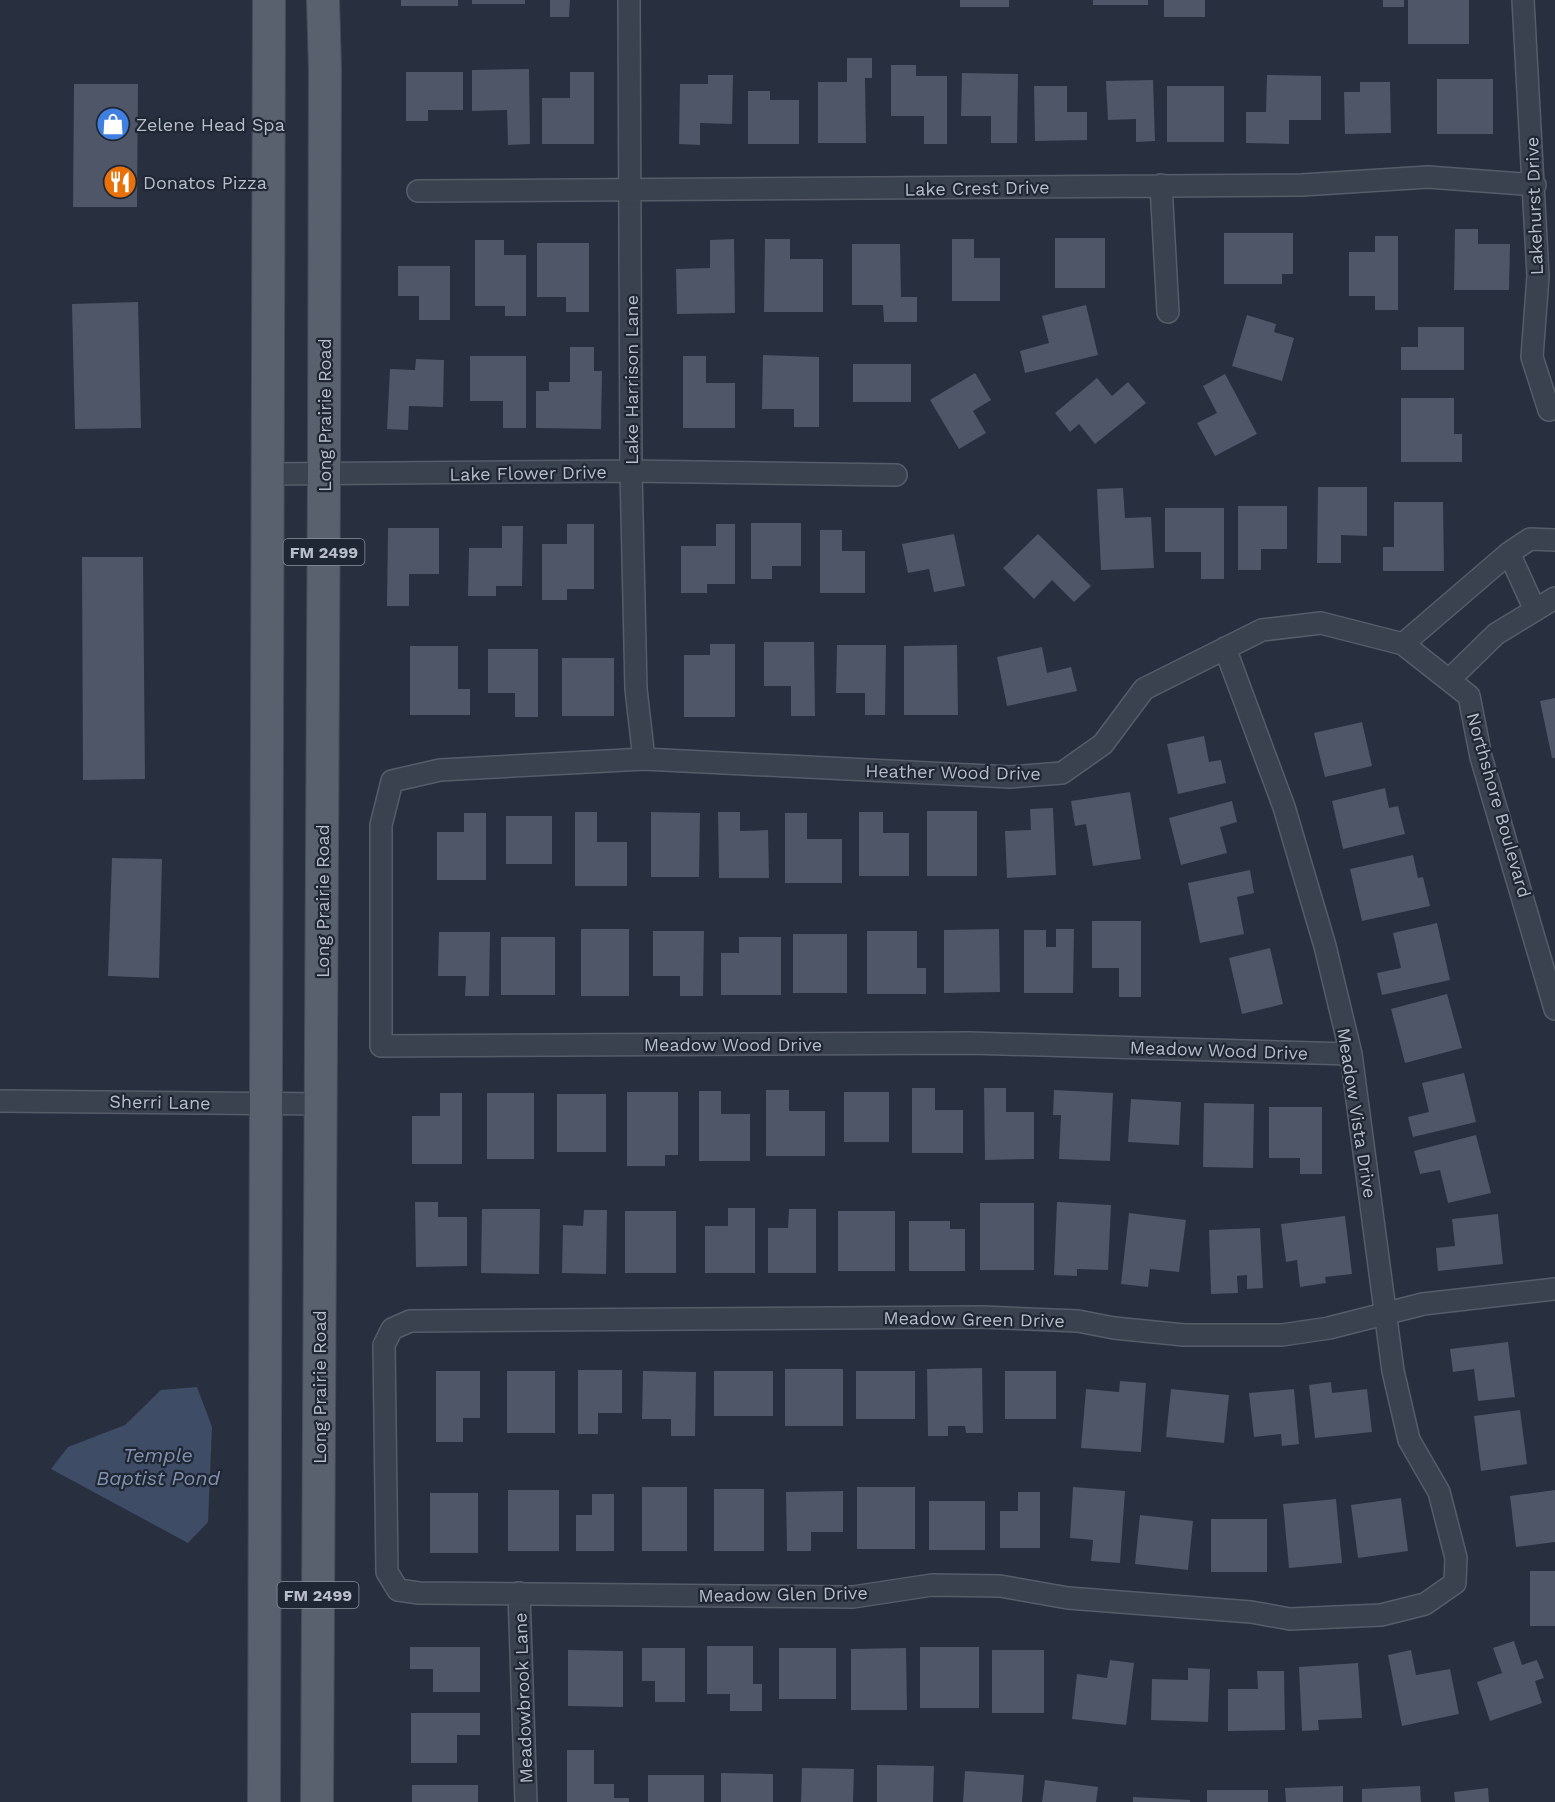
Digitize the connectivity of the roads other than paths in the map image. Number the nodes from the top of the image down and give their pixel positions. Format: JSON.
{"nodes":[{"id":1,"x":269,"y":0,"type":"edge"},
{"id":2,"x":323,"y":0,"type":"edge"},
{"id":3,"x":629,"y":0,"type":"edge"},
{"id":4,"x":1523,"y":0,"type":"edge"},
{"id":5,"x":1161,"y":185,"type":"junction"},
{"id":6,"x":1535,"y":185,"type":"junction"},
{"id":7,"x":631,"y":189,"type":"junction"},
{"id":8,"x":418,"y":191,"type":"dead end"},
{"id":9,"x":1168,"y":312,"type":"dead end"},
{"id":10,"x":1549,"y":410,"type":"dead end"},
{"id":11,"x":631,"y":471,"type":"junction"},
{"id":12,"x":269,"y":474,"type":"junction"},
{"id":13,"x":324,"y":474,"type":"junction"},
{"id":14,"x":896,"y":475,"type":"dead end"},
{"id":15,"x":1555,"y":540,"type":"edge"},
{"id":16,"x":1509,"y":554,"type":"junction"},
{"id":17,"x":1555,"y":598,"type":"edge"},
{"id":18,"x":1535,"y":610,"type":"junction"},
{"id":19,"x":1403,"y":644,"type":"junction"},
{"id":20,"x":1225,"y":648,"type":"junction"},
{"id":21,"x":1450,"y":679,"type":"junction"},
{"id":22,"x":644,"y":759,"type":"junction"},
{"id":23,"x":392,"y":781,"type":"joint"},
{"id":24,"x":1552,"y":985,"type":"edge"},
{"id":25,"x":1555,"y":1009,"type":"edge"},
{"id":26,"x":1351,"y":1053,"type":"junction"},
{"id":27,"x":0,"y":1101,"type":"edge"},
{"id":28,"x":267,"y":1104,"type":"junction"},
{"id":29,"x":321,"y":1104,"type":"junction"},
{"id":30,"x":1555,"y":1289,"type":"edge"},
{"id":31,"x":1388,"y":1314,"type":"junction"},
{"id":32,"x":390,"y":1332,"type":"joint"},
{"id":33,"x":1455,"y":1582,"type":"joint"},
{"id":34,"x":519,"y":1593,"type":"junction"},
{"id":35,"x":264,"y":1802,"type":"edge"},
{"id":36,"x":317,"y":1802,"type":"edge"},
{"id":37,"x":526,"y":1802,"type":"edge"}],
"edges":[{"from":1,"to":12,"type":"main road","number":"FM 2499"},
{"from":2,"to":13,"type":"main road","name":"Long Prairie Road","number":"FM 2499"},
{"from":3,"to":7,"type":"street","name":"Lake Harrison Lane"},
{"from":4,"to":6,"type":"street","name":"Lakehurst Drive"},
{"from":5,"to":6,"type":"street","name":"Lake Crest Drive"},
{"from":5,"to":7,"type":"street","name":"Lake Crest Drive"},
{"from":5,"to":9,"type":"street"},
{"from":6,"to":10,"type":"street","name":"Lakehurst Drive"},
{"from":7,"to":8,"type":"street","name":"Lake Crest Drive"},
{"from":7,"to":11,"type":"street","name":"Lake Harrison Lane"},
{"from":11,"to":13,"type":"street","name":"Lake Flower Drive"},
{"from":11,"to":14,"type":"street","name":"Lake Flower Drive"},
{"from":11,"to":22,"type":"street","name":"Lake Harrison Lane"},
{"from":12,"to":13,"type":"street","name":"Lake Flower Drive"},
{"from":12,"to":28,"type":"main road","number":"FM 2499"},
{"from":13,"to":29,"type":"main road","name":"Long Prairie Road","number":"FM 2499"},
{"from":15,"to":16,"type":"street"},
{"from":16,"to":18,"type":"street"},
{"from":16,"to":19,"type":"street"},
{"from":17,"to":18,"type":"street"},
{"from":18,"to":21,"type":"street"},
{"from":19,"to":20,"type":"street","name":"Heather Wood Drive"},
{"from":19,"to":21,"type":"street","name":"Heather Wood Drive"},
{"from":20,"to":22,"type":"street","name":"Heather Wood Drive"},
{"from":20,"to":26,"type":"street","name":"Meadow Vista Drive"},
{"from":21,"to":24,"type":"street","name":"Northshore Boulevard"},
{"from":22,"to":23,"type":"street","name":"Heather Wood Drive"},
{"from":23,"to":26,"type":"street","name":"Meadow Wood Drive"},
{"from":24,"to":25,"type":"street","name":"Northshore Boulevard"},
{"from":26,"to":31,"type":"street","name":"Meadow Vista Drive"},
{"from":27,"to":28,"type":"street","name":"Sherri Lane"},
{"from":28,"to":29,"type":"street","name":"Sherri Lane"},
{"from":28,"to":35,"type":"main road","number":"FM 2499"},
{"from":29,"to":36,"type":"main road","name":"Long Prairie Road","number":"FM 2499"},
{"from":30,"to":31,"type":"street","name":"Meadow Green Drive"},
{"from":31,"to":32,"type":"street","name":"Meadow Green Drive"},
{"from":31,"to":33,"type":"street","name":"Meadow Vista Drive"},
{"from":32,"to":34,"type":"street","name":"Meadow Glen Drive"},
{"from":33,"to":34,"type":"street","name":"Meadow Glen Drive"},
{"from":34,"to":37,"type":"street","name":"Meadowbrook Lane"}]}
